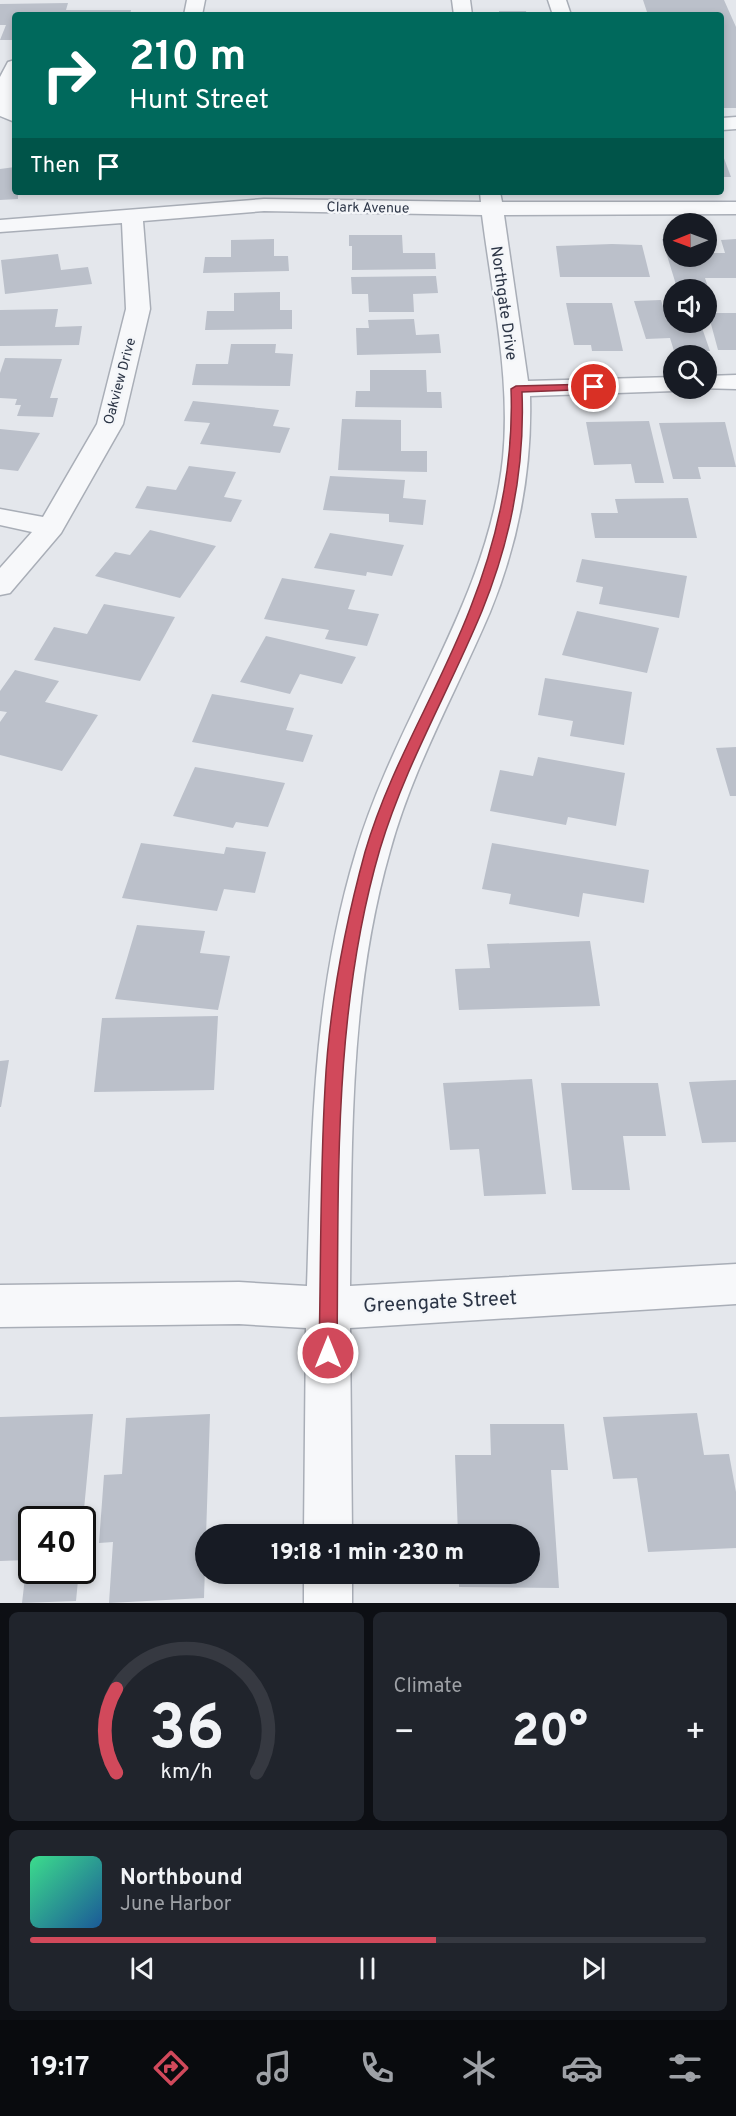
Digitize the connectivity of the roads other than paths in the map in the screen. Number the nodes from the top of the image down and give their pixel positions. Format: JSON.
{"nodes":[{"id":1,"x":12,"y":72,"type":"edge"},
{"id":2,"x":12,"y":115,"type":"edge"},
{"id":3,"x":492,"y":200,"type":"edge"},
{"id":4,"x":736,"y":208,"type":"edge"},
{"id":5,"x":132,"y":216,"type":"junction"},
{"id":6,"x":0,"y":226,"type":"edge"},
{"id":7,"x":736,"y":382,"type":"edge"},
{"id":8,"x":717,"y":383,"type":"edge"},
{"id":9,"x":663,"y":384,"type":"edge"},
{"id":10,"x":516,"y":389,"type":"junction"},
{"id":11,"x":0,"y":517,"type":"edge"},
{"id":12,"x":51,"y":527,"type":"junction"},
{"id":13,"x":0,"y":586,"type":"edge"},
{"id":14,"x":736,"y":1284,"type":"edge"},
{"id":15,"x":0,"y":1306,"type":"edge"},
{"id":16,"x":328,"y":1308,"type":"junction"},
{"id":17,"x":328,"y":1524,"type":"edge"},
{"id":18,"x":328,"y":1584,"type":"edge"},
{"id":19,"x":328,"y":1603,"type":"edge"}],
"edges":[{"from":1,"to":2,"type":"street"},
{"from":3,"to":4,"type":"street","name":"Clark Avenue"},
{"from":3,"to":5,"type":"street","name":"Clark Avenue"},
{"from":3,"to":10,"type":"street","name":"Northgate Drive"},
{"from":5,"to":6,"type":"street","name":"Clark Avenue"},
{"from":5,"to":12,"type":"street","name":"Oakview Drive"},
{"from":7,"to":8,"type":"street"},
{"from":9,"to":10,"type":"street"},
{"from":10,"to":16,"type":"street","name":"Northgate Drive"},
{"from":11,"to":12,"type":"street"},
{"from":12,"to":13,"type":"street","name":"Oakview Drive"},
{"from":14,"to":16,"type":"street","name":"Greengate Street"},
{"from":15,"to":16,"type":"street","name":"Greengate Street"},
{"from":16,"to":17,"type":"street","name":"Northgate Drive"},
{"from":18,"to":19,"type":"street"}]}
